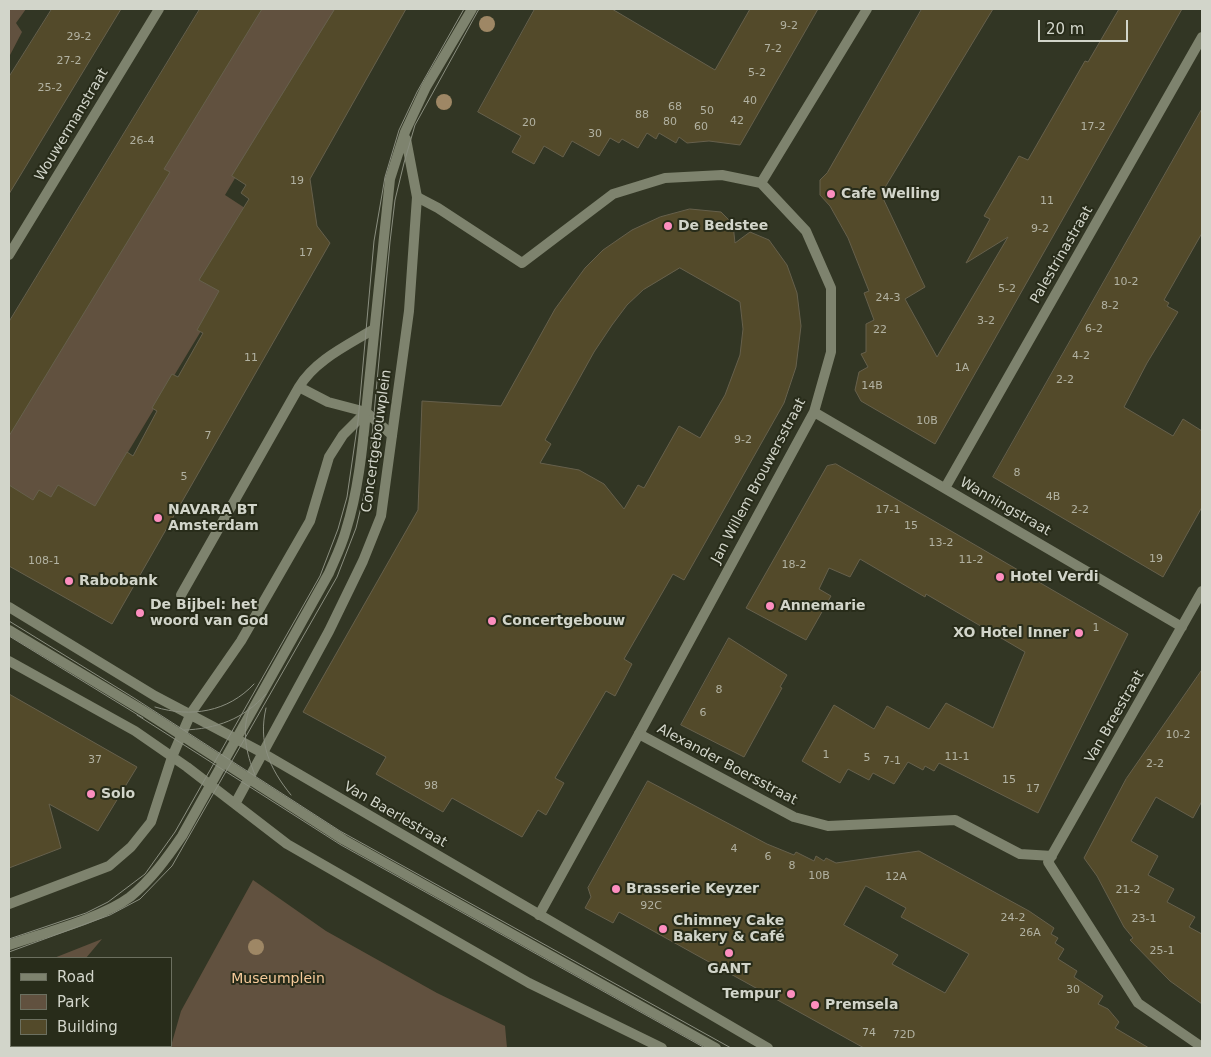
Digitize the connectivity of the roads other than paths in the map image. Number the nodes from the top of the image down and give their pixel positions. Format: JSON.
{"nodes":[{"id":1,"x":159,"y":9,"type":"edge"},
{"id":2,"x":472,"y":9,"type":"edge"},
{"id":3,"x":867,"y":9,"type":"edge"},
{"id":4,"x":1202,"y":37,"type":"edge"},
{"id":5,"x":405,"y":132,"type":"junction"},
{"id":6,"x":762,"y":183,"type":"junction"},
{"id":7,"x":417,"y":197,"type":"junction"},
{"id":8,"x":9,"y":255,"type":"edge"},
{"id":9,"x":374,"y":329,"type":"junction"},
{"id":10,"x":299,"y":387,"type":"junction"},
{"id":11,"x":366,"y":412,"type":"junction"},
{"id":12,"x":814,"y":412,"type":"junction"},
{"id":13,"x":392,"y":435,"type":"junction"},
{"id":14,"x":945,"y":488,"type":"junction"},
{"id":15,"x":1202,"y":591,"type":"edge"},
{"id":16,"x":181,"y":596,"type":"dead end"},
{"id":17,"x":9,"y":607,"type":"edge"},
{"id":18,"x":1182,"y":627,"type":"junction"},
{"id":19,"x":9,"y":630,"type":"edge"},
{"id":20,"x":9,"y":661,"type":"edge"},
{"id":21,"x":191,"y":713,"type":"junction"},
{"id":22,"x":639,"y":734,"type":"junction"},
{"id":23,"x":181,"y":735,"type":"junction"},
{"id":24,"x":236,"y":738,"type":"junction"},
{"id":25,"x":261,"y":752,"type":"junction"},
{"id":26,"x":172,"y":756,"type":"junction"},
{"id":27,"x":223,"y":762,"type":"junction"},
{"id":28,"x":248,"y":778,"type":"junction"},
{"id":29,"x":210,"y":785,"type":"junction"},
{"id":30,"x":234,"y":804,"type":"junction"},
{"id":31,"x":1052,"y":856,"type":"junction"},
{"id":32,"x":9,"y":904,"type":"edge"},
{"id":33,"x":539,"y":915,"type":"junction"},
{"id":34,"x":9,"y":945,"type":"edge"},
{"id":35,"x":1202,"y":1047,"type":"edge"},
{"id":36,"x":662,"y":1048,"type":"edge"},
{"id":37,"x":716,"y":1048,"type":"edge"},
{"id":38,"x":768,"y":1048,"type":"edge"}],
"edges":[{"from":1,"to":8,"type":"street","name":"Wouwermanstraat"},
{"from":2,"to":5,"type":"street"},
{"from":3,"to":6,"type":"street"},
{"from":4,"to":14,"type":"street","name":"Palestrinastraat"},
{"from":5,"to":7,"type":"street","name":"Concertgebouwplein"},
{"from":5,"to":9,"type":"street","name":"Concertgebouwplein"},
{"from":6,"to":7,"type":"street"},
{"from":6,"to":12,"type":"street","name":"Jan Willem Brouwersstraat"},
{"from":7,"to":13,"type":"street","name":"Concertgebouwplein"},
{"from":9,"to":10,"type":"street"},
{"from":9,"to":11,"type":"street","name":"Concertgebouwplein"},
{"from":10,"to":11,"type":"street"},
{"from":10,"to":16,"type":"street"},
{"from":11,"to":13,"type":"street"},
{"from":11,"to":21,"type":"street","name":"Concertgebouwplein"},
{"from":11,"to":24,"type":"street","name":"Concertgebouwplein"},
{"from":12,"to":14,"type":"street","name":"Wanningstraat"},
{"from":12,"to":22,"type":"street","name":"Jan Willem Brouwersstraat"},
{"from":13,"to":25,"type":"street","name":"Concertgebouwplein"},
{"from":14,"to":18,"type":"street","name":"Wanningstraat"},
{"from":15,"to":18,"type":"street","name":"Van Breestraat"},
{"from":17,"to":21,"type":"street","name":"Van Baerlestraat"},
{"from":18,"to":31,"type":"street","name":"Van Breestraat"},
{"from":19,"to":23,"type":"street"},
{"from":20,"to":26,"type":"street"},
{"from":21,"to":23,"type":"street","name":"Concertgebouwplein"},
{"from":21,"to":24,"type":"street","name":"Van Baerlestraat"},
{"from":22,"to":31,"type":"street","name":"Alexander Boersstraat"},
{"from":22,"to":33,"type":"street","name":"Jan Willem Brouwersstraat"},
{"from":23,"to":26,"type":"street","name":"Concertgebouwplein"},
{"from":23,"to":27,"type":"street"},
{"from":24,"to":25,"type":"street","name":"Van Baerlestraat"},
{"from":24,"to":27,"type":"street","name":"Concertgebouwplein"},
{"from":25,"to":28,"type":"street","name":"Concertgebouwplein"},
{"from":25,"to":33,"type":"street","name":"Van Baerlestraat"},
{"from":26,"to":29,"type":"street"},
{"from":26,"to":32,"type":"street","name":"Concertgebouwplein"},
{"from":27,"to":28,"type":"street"},
{"from":27,"to":29,"type":"street","name":"Concertgebouwplein"},
{"from":28,"to":30,"type":"street","name":"Concertgebouwplein"},
{"from":28,"to":37,"type":"street"},
{"from":29,"to":30,"type":"street"},
{"from":29,"to":34,"type":"street","name":"Concertgebouwplein"},
{"from":30,"to":36,"type":"street"},
{"from":31,"to":35,"type":"street"},
{"from":33,"to":38,"type":"street","name":"Van Baerlestraat"}]}
